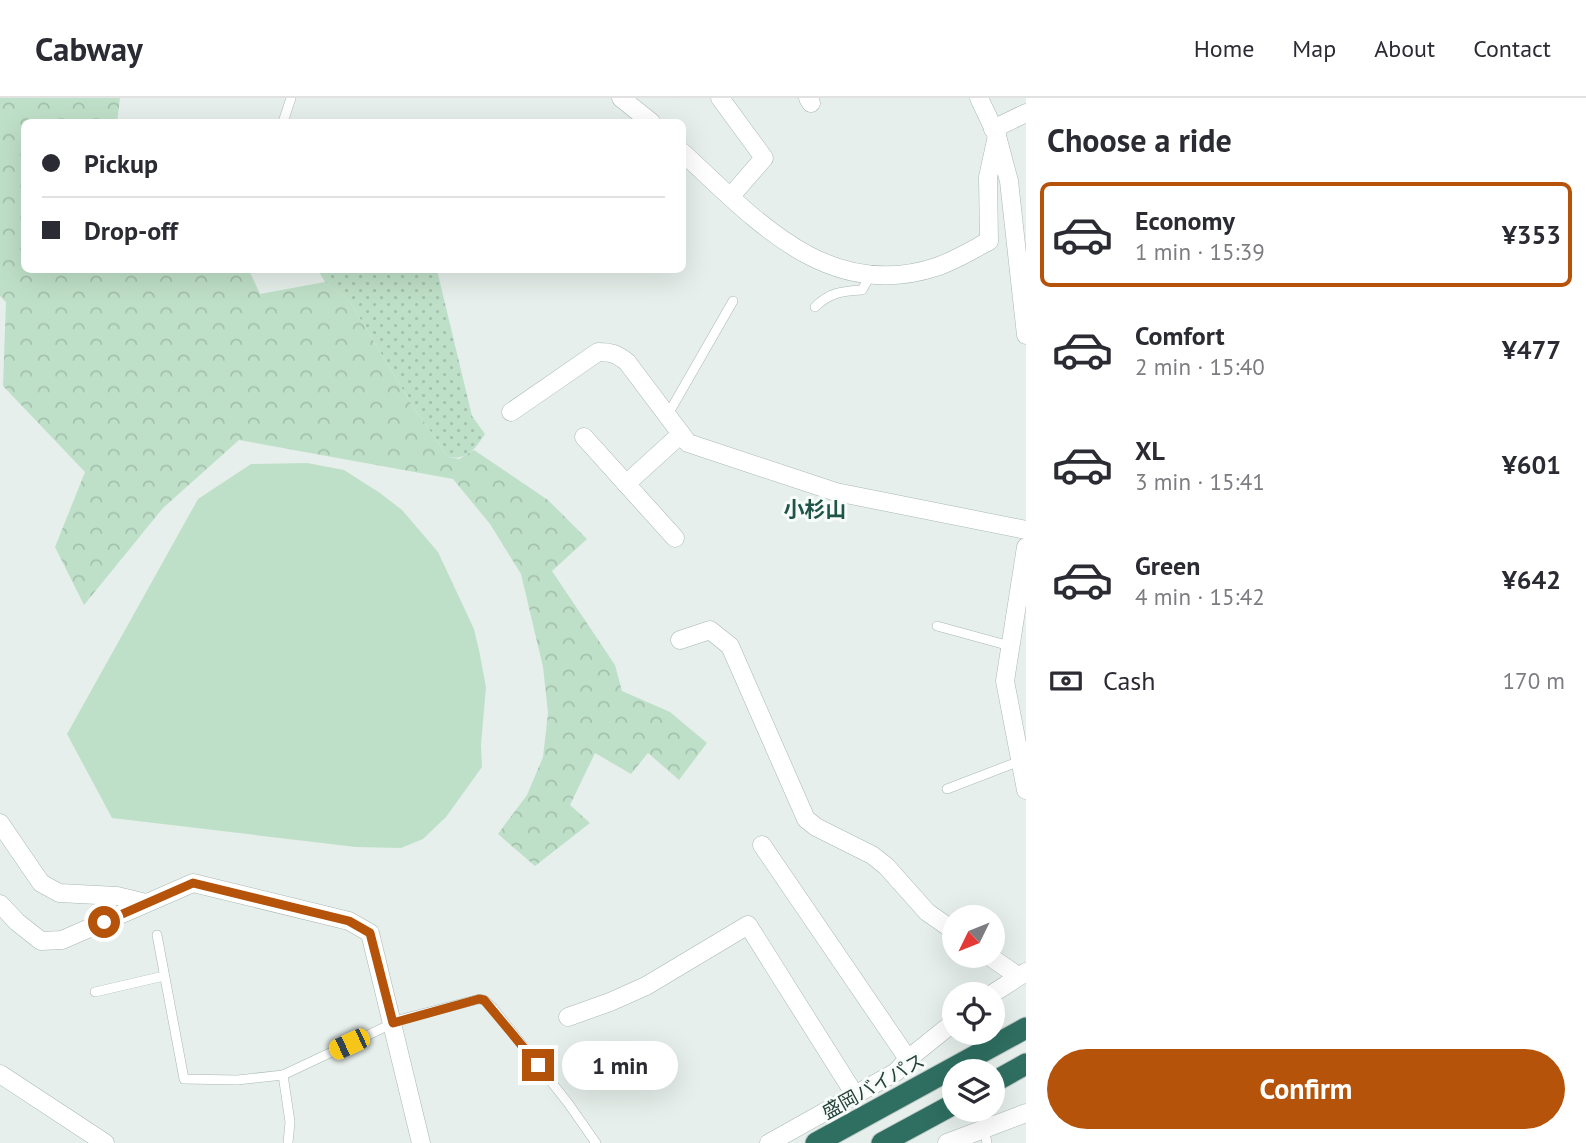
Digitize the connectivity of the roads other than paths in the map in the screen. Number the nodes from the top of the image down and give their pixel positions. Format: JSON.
{"nodes":[{"id":1,"x":291,"y":98,"type":"edge"},
{"id":2,"x":621,"y":98,"type":"edge"},
{"id":3,"x":720,"y":98,"type":"edge"},
{"id":4,"x":979,"y":98,"type":"edge"},
{"id":5,"x":1026,"y":113,"type":"edge"},
{"id":6,"x":284,"y":119,"type":"edge"},
{"id":7,"x":646,"y":119,"type":"edge"},
{"id":8,"x":995,"y":132,"type":"junction"},
{"id":9,"x":686,"y":156,"type":"edge"},
{"id":10,"x":731,"y":196,"type":"junction"},
{"id":11,"x":870,"y":274,"type":"junction"},
{"id":12,"x":733,"y":301,"type":"dead end"},
{"id":13,"x":815,"y":307,"type":"dead end"},
{"id":14,"x":1026,"y":335,"type":"edge"},
{"id":15,"x":512,"y":412,"type":"dead end"},
{"id":16,"x":667,"y":416,"type":"junction"},
{"id":17,"x":681,"y":434,"type":"junction"},
{"id":18,"x":584,"y":437,"type":"dead end"},
{"id":19,"x":626,"y":484,"type":"junction"},
{"id":20,"x":1026,"y":530,"type":"edge"},
{"id":21,"x":675,"y":538,"type":"dead end"},
{"id":22,"x":1026,"y":547,"type":"edge"},
{"id":23,"x":937,"y":626,"type":"dead end"},
{"id":24,"x":680,"y":640,"type":"dead end"},
{"id":25,"x":1010,"y":646,"type":"junction"},
{"id":26,"x":1021,"y":741,"type":"edge"},
{"id":27,"x":1020,"y":761,"type":"junction"},
{"id":28,"x":947,"y":789,"type":"dead end"},
{"id":29,"x":1026,"y":790,"type":"edge"},
{"id":30,"x":0,"y":823,"type":"edge"},
{"id":31,"x":762,"y":845,"type":"dead end"},
{"id":32,"x":146,"y":903,"type":"junction"},
{"id":33,"x":0,"y":904,"type":"edge"},
{"id":34,"x":942,"y":923,"type":"edge"},
{"id":35,"x":157,"y":935,"type":"dead end"},
{"id":36,"x":1005,"y":965,"type":"edge"},
{"id":37,"x":1022,"y":974,"type":"edge"},
{"id":38,"x":164,"y":976,"type":"junction"},
{"id":39,"x":1005,"y":985,"type":"edge"},
{"id":40,"x":95,"y":992,"type":"dead end"},
{"id":41,"x":568,"y":1017,"type":"dead end"},
{"id":42,"x":393,"y":1023,"type":"junction"},
{"id":43,"x":1026,"y":1027,"type":"edge"},
{"id":44,"x":942,"y":1032,"type":"edge"},
{"id":45,"x":908,"y":1059,"type":"junction"},
{"id":46,"x":1026,"y":1064,"type":"edge"},
{"id":47,"x":0,"y":1074,"type":"edge"},
{"id":48,"x":283,"y":1075,"type":"junction"},
{"id":49,"x":1005,"y":1076,"type":"edge"},
{"id":50,"x":855,"y":1095,"type":"junction"},
{"id":51,"x":942,"y":1110,"type":"edge"},
{"id":52,"x":1026,"y":1113,"type":"edge"},
{"id":53,"x":985,"y":1136,"type":"edge"},
{"id":54,"x":105,"y":1143,"type":"edge"},
{"id":55,"x":288,"y":1143,"type":"edge"},
{"id":56,"x":421,"y":1143,"type":"edge"},
{"id":57,"x":596,"y":1143,"type":"edge"},
{"id":58,"x":769,"y":1143,"type":"edge"},
{"id":59,"x":816,"y":1143,"type":"edge"},
{"id":60,"x":882,"y":1143,"type":"edge"},
{"id":61,"x":947,"y":1143,"type":"edge"}],
"edges":[{"from":1,"to":6,"type":"lane"},
{"from":2,"to":7,"type":"street"},
{"from":3,"to":10,"type":"street"},
{"from":4,"to":8,"type":"street"},
{"from":5,"to":8,"type":"street"},
{"from":8,"to":11,"type":"street"},
{"from":8,"to":14,"type":"street"},
{"from":9,"to":10,"type":"street"},
{"from":10,"to":11,"type":"street"},
{"from":11,"to":13,"type":"lane"},
{"from":12,"to":16,"type":"lane"},
{"from":15,"to":16,"type":"street"},
{"from":16,"to":17,"type":"street"},
{"from":17,"to":19,"type":"street"},
{"from":17,"to":20,"type":"street"},
{"from":18,"to":19,"type":"street"},
{"from":19,"to":21,"type":"street"},
{"from":22,"to":25,"type":"street"},
{"from":23,"to":25,"type":"lane"},
{"from":24,"to":34,"type":"street"},
{"from":25,"to":26,"type":"street"},
{"from":26,"to":27,"type":"street"},
{"from":27,"to":28,"type":"lane"},
{"from":27,"to":29,"type":"street"},
{"from":30,"to":32,"type":"street"},
{"from":31,"to":45,"type":"street"},
{"from":32,"to":33,"type":"street"},
{"from":32,"to":42,"type":"street"},
{"from":35,"to":38,"type":"lane"},
{"from":36,"to":37,"type":"street"},
{"from":37,"to":39,"type":"street"},
{"from":38,"to":40,"type":"lane"},
{"from":38,"to":48,"type":"lane"},
{"from":41,"to":50,"type":"street"},
{"from":42,"to":48,"type":"lane"},
{"from":42,"to":56,"type":"street"},
{"from":42,"to":57,"type":"lane"},
{"from":43,"to":59,"type":"highway","name":"盛岡バイパス"},
{"from":44,"to":45,"type":"street"},
{"from":45,"to":50,"type":"street"},
{"from":46,"to":49,"type":"highway"},
{"from":47,"to":54,"type":"street"},
{"from":48,"to":55,"type":"lane"},
{"from":50,"to":58,"type":"street"},
{"from":51,"to":60,"type":"highway"},
{"from":52,"to":53,"type":"street"},
{"from":53,"to":61,"type":"street"}]}
